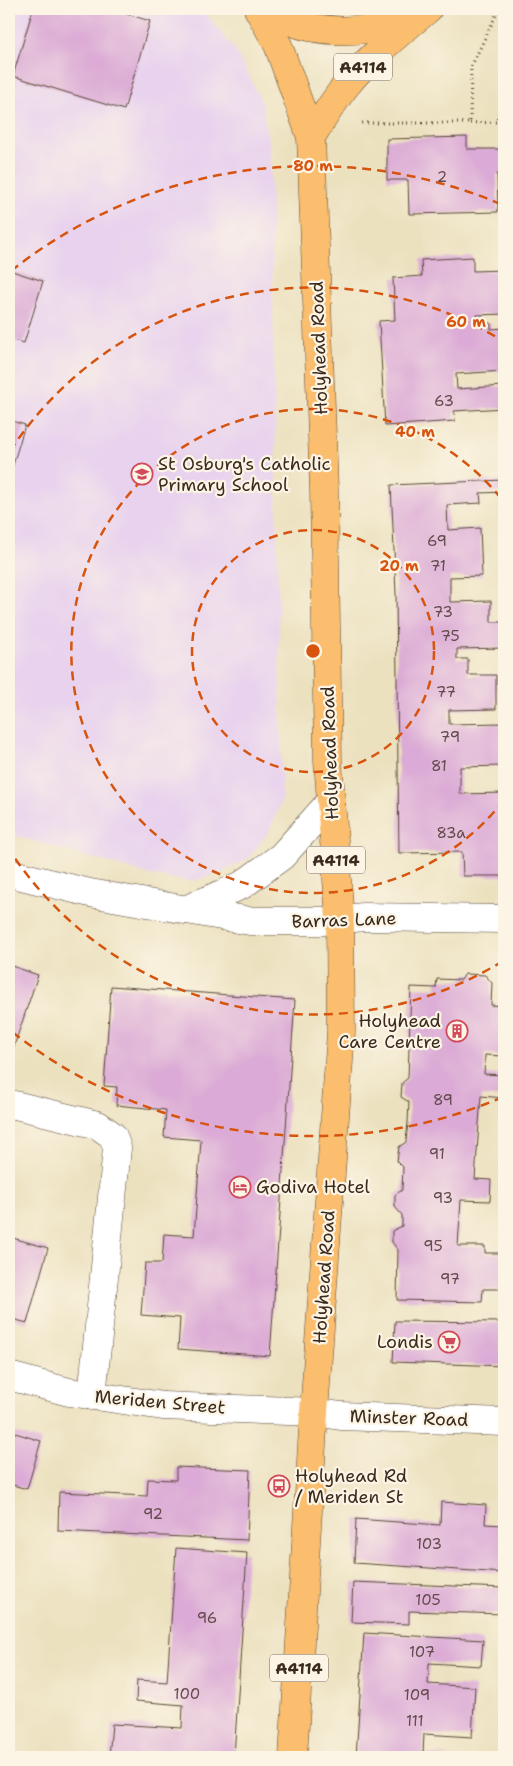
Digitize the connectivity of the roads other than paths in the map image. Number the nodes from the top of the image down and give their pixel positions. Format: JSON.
{"nodes":[{"id":1,"x":258,"y":9,"type":"edge"},
{"id":2,"x":270,"y":9,"type":"edge"},
{"id":3,"x":427,"y":9,"type":"edge"},
{"id":4,"x":311,"y":141,"type":"junction"},
{"id":5,"x":331,"y":801,"type":"junction"},
{"id":6,"x":9,"y":873,"type":"edge"},
{"id":7,"x":185,"y":910,"type":"junction"},
{"id":8,"x":340,"y":919,"type":"junction"},
{"id":9,"x":492,"y":919,"type":"edge"},
{"id":10,"x":15,"y":1105,"type":"dead end"},
{"id":11,"x":9,"y":1376,"type":"edge"},
{"id":12,"x":92,"y":1396,"type":"junction"},
{"id":13,"x":314,"y":1412,"type":"junction"},
{"id":14,"x":504,"y":1422,"type":"edge"},
{"id":15,"x":293,"y":1757,"type":"edge"}],
"edges":[{"from":1,"to":4,"type":"highway","number":"A4114"},
{"from":2,"to":3,"type":"highway"},
{"from":3,"to":4,"type":"highway","number":"A4114"},
{"from":4,"to":5,"type":"highway","name":"Holyhead Road","number":"A4114"},
{"from":5,"to":7,"type":"street"},
{"from":5,"to":8,"type":"highway","name":"Holyhead Road","number":"A4114"},
{"from":6,"to":7,"type":"street","name":"Barras Lane"},
{"from":7,"to":8,"type":"street","name":"Barras Lane"},
{"from":8,"to":9,"type":"street","name":"Barras Lane"},
{"from":8,"to":13,"type":"highway","name":"Holyhead Road","number":"A4114"},
{"from":10,"to":12,"type":"street"},
{"from":11,"to":12,"type":"street","name":"Meriden Street"},
{"from":12,"to":13,"type":"street","name":"Meriden Street"},
{"from":13,"to":14,"type":"street","name":"Minster Road"},
{"from":13,"to":15,"type":"highway","name":"Holyhead Road","number":"A4114"}]}
